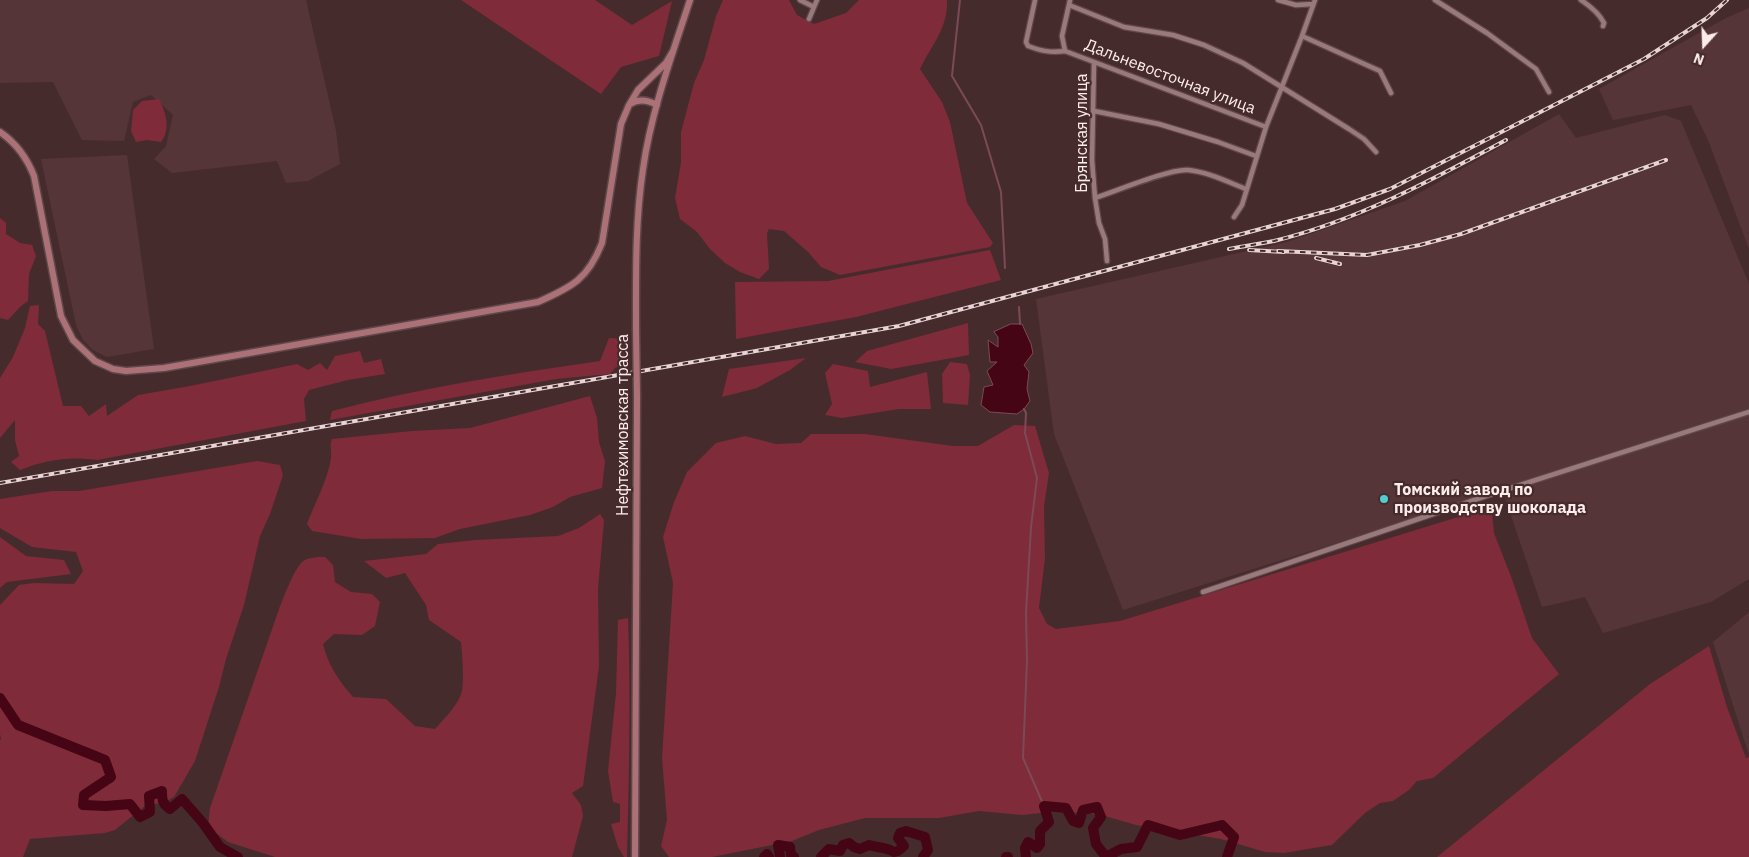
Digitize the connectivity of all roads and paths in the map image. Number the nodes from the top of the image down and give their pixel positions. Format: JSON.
{"nodes":[{"id":1,"x":690,"y":0,"type":"edge"},
{"id":2,"x":800,"y":0,"type":"edge"},
{"id":3,"x":817,"y":0,"type":"edge"},
{"id":4,"x":1035,"y":0,"type":"edge"},
{"id":5,"x":1278,"y":0,"type":"edge"},
{"id":6,"x":1435,"y":0,"type":"edge"},
{"id":7,"x":1581,"y":0,"type":"edge"},
{"id":8,"x":1314,"y":2,"type":"edge"},
{"id":9,"x":1069,"y":3,"type":"edge"},
{"id":10,"x":814,"y":7,"type":"junction"},
{"id":11,"x":809,"y":19,"type":"dead end"},
{"id":12,"x":1603,"y":26,"type":"dead end"},
{"id":13,"x":1302,"y":36,"type":"junction"},
{"id":14,"x":1065,"y":50,"type":"junction"},
{"id":15,"x":673,"y":51,"type":"junction"},
{"id":16,"x":1094,"y":63,"type":"junction"},
{"id":17,"x":1282,"y":88,"type":"junction"},
{"id":18,"x":1549,"y":92,"type":"dead end"},
{"id":19,"x":1392,"y":93,"type":"dead end"},
{"id":20,"x":628,"y":105,"type":"junction"},
{"id":21,"x":657,"y":105,"type":"junction"},
{"id":22,"x":1094,"y":112,"type":"junction"},
{"id":23,"x":1266,"y":127,"type":"junction"},
{"id":24,"x":0,"y":132,"type":"edge"},
{"id":25,"x":1376,"y":152,"type":"dead end"},
{"id":26,"x":1256,"y":156,"type":"junction"},
{"id":27,"x":1246,"y":189,"type":"junction"},
{"id":28,"x":1095,"y":198,"type":"junction"},
{"id":29,"x":1234,"y":217,"type":"dead end"},
{"id":30,"x":1107,"y":261,"type":"dead end"},
{"id":31,"x":1749,"y":412,"type":"edge"},
{"id":32,"x":1203,"y":592,"type":"dead end"},
{"id":33,"x":635,"y":857,"type":"edge"}],
"edges":[{"from":1,"to":15,"type":"street","name":"Нефтехимовская трасса"},
{"from":2,"to":10,"type":"street"},
{"from":3,"to":10,"type":"street"},
{"from":4,"to":14,"type":"street"},
{"from":5,"to":8,"type":"street"},
{"from":6,"to":18,"type":"street"},
{"from":7,"to":12,"type":"street"},
{"from":8,"to":13,"type":"street"},
{"from":9,"to":14,"type":"street"},
{"from":9,"to":17,"type":"street"},
{"from":10,"to":11,"type":"street"},
{"from":13,"to":17,"type":"street"},
{"from":13,"to":19,"type":"street"},
{"from":14,"to":16,"type":"street","name":"Дальневосточная улица"},
{"from":15,"to":20,"type":"street"},
{"from":15,"to":21,"type":"street","name":"Нефтехимовская трасса"},
{"from":16,"to":22,"type":"street","name":"Брянская улица"},
{"from":16,"to":23,"type":"street","name":"Дальневосточная улица"},
{"from":17,"to":23,"type":"street"},
{"from":17,"to":25,"type":"street"},
{"from":20,"to":21,"type":"street"},
{"from":20,"to":24,"type":"street"},
{"from":21,"to":33,"type":"street","name":"Нефтехимовская трасса","bridge":true},
{"from":22,"to":26,"type":"street"},
{"from":22,"to":28,"type":"street","name":"Брянская улица"},
{"from":23,"to":26,"type":"street"},
{"from":26,"to":27,"type":"street"},
{"from":27,"to":28,"type":"street"},
{"from":27,"to":29,"type":"street"},
{"from":28,"to":30,"type":"street","name":"Брянская улица"},
{"from":31,"to":32,"type":"street"}]}
